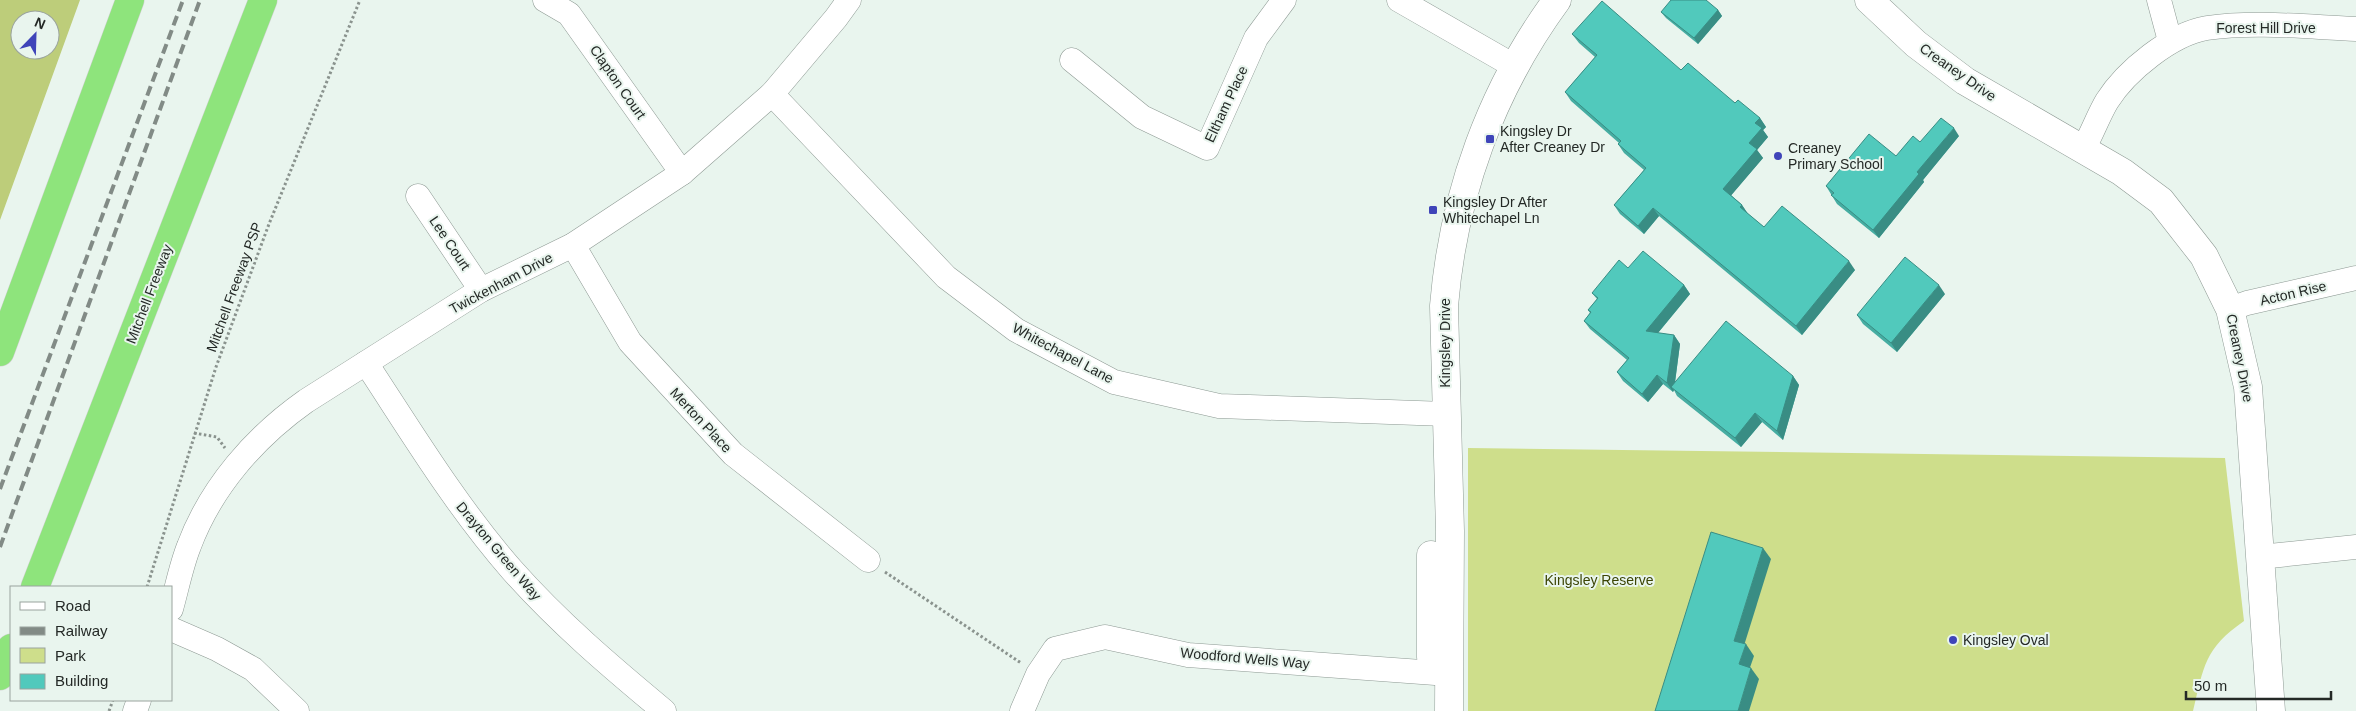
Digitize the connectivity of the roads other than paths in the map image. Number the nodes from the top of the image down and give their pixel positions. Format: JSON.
{"nodes":[{"id":1,"x":130,"y":0,"type":"edge"},
{"id":2,"x":263,"y":0,"type":"edge"},
{"id":3,"x":545,"y":0,"type":"edge"},
{"id":4,"x":849,"y":0,"type":"edge"},
{"id":5,"x":1284,"y":0,"type":"edge"},
{"id":6,"x":1399,"y":0,"type":"edge"},
{"id":7,"x":1536,"y":0,"type":"edge"},
{"id":8,"x":1557,"y":0,"type":"edge"},
{"id":9,"x":1869,"y":0,"type":"edge"},
{"id":10,"x":1895,"y":0,"type":"edge"},
{"id":11,"x":2159,"y":0,"type":"edge"},
{"id":12,"x":2356,"y":29,"type":"edge"},
{"id":13,"x":2170,"y":42,"type":"junction"},
{"id":14,"x":1072,"y":60,"type":"dead end"},
{"id":15,"x":1507,"y":62,"type":"junction"},
{"id":16,"x":772,"y":94,"type":"junction"},
{"id":17,"x":2088,"y":142,"type":"junction"},
{"id":18,"x":682,"y":173,"type":"junction"},
{"id":19,"x":418,"y":196,"type":"dead end"},
{"id":20,"x":573,"y":244,"type":"junction"},
{"id":21,"x":2356,"y":278,"type":"edge"},
{"id":22,"x":481,"y":290,"type":"junction"},
{"id":23,"x":2239,"y":306,"type":"junction"},
{"id":24,"x":0,"y":352,"type":"edge"},
{"id":25,"x":366,"y":363,"type":"junction"},
{"id":26,"x":1437,"y":414,"type":"junction"},
{"id":27,"x":2356,"y":546,"type":"edge"},
{"id":28,"x":2269,"y":556,"type":"junction"},
{"id":29,"x":868,"y":560,"type":"road end"},
{"id":30,"x":35,"y":586,"type":"edge"},
{"id":31,"x":172,"y":605,"type":"edge"},
{"id":32,"x":172,"y":629,"type":"edge"},
{"id":33,"x":10,"y":651,"type":"edge"},
{"id":34,"x":1440,"y":674,"type":"junction"},
{"id":35,"x":0,"y":676,"type":"edge"},
{"id":36,"x":297,"y":711,"type":"edge"},
{"id":37,"x":664,"y":711,"type":"edge"},
{"id":38,"x":1022,"y":711,"type":"edge"},
{"id":39,"x":1433,"y":711,"type":"edge"},
{"id":40,"x":1449,"y":711,"type":"edge"},
{"id":41,"x":2270,"y":711,"type":"edge"},
{"id":42,"x":2288,"y":711,"type":"edge"}],
"edges":[{"from":1,"to":24,"type":"highway"},
{"from":2,"to":30,"type":"highway","name":"Mitchell Freeway"},
{"from":3,"to":18,"type":"street","name":"Clapton Court"},
{"from":4,"to":16,"type":"street","name":"Twickenham Drive"},
{"from":5,"to":14,"type":"street","name":"Eltham Place"},
{"from":6,"to":15,"type":"street"},
{"from":7,"to":15,"type":"street","name":"Kingsley Drive"},
{"from":8,"to":15,"type":"street","name":"Kingsley Drive"},
{"from":9,"to":17,"type":"street","name":"Creaney Drive"},
{"from":10,"to":17,"type":"street","name":"Creaney Drive"},
{"from":11,"to":13,"type":"street"},
{"from":12,"to":13,"type":"street","name":"Forest Hill Drive"},
{"from":13,"to":17,"type":"street","name":"Forest Hill Drive"},
{"from":15,"to":26,"type":"street","name":"Kingsley Drive"},
{"from":16,"to":18,"type":"street","name":"Twickenham Drive"},
{"from":16,"to":26,"type":"street","name":"Whitechapel Lane"},
{"from":17,"to":23,"type":"street","name":"Creaney Drive"},
{"from":18,"to":20,"type":"street","name":"Twickenham Drive"},
{"from":19,"to":22,"type":"street","name":"Lee Court"},
{"from":20,"to":22,"type":"street","name":"Twickenham Drive"},
{"from":20,"to":29,"type":"street","name":"Merton Place"},
{"from":21,"to":23,"type":"street","name":"Acton Rise"},
{"from":22,"to":25,"type":"street","name":"Twickenham Drive"},
{"from":23,"to":28,"type":"street","name":"Creaney Drive"},
{"from":25,"to":31,"type":"street","name":"Twickenham Drive"},
{"from":25,"to":37,"type":"street","name":"Drayton Green Way"},
{"from":26,"to":34,"type":"street","name":"Kingsley Drive"},
{"from":27,"to":28,"type":"street"},
{"from":28,"to":41,"type":"street","name":"Creaney Drive"},
{"from":28,"to":42,"type":"street","name":"Creaney Drive"},
{"from":32,"to":36,"type":"street"},
{"from":33,"to":35,"type":"highway"},
{"from":34,"to":38,"type":"street","name":"Woodford Wells Way"},
{"from":34,"to":39,"type":"street","name":"Kingsley Drive"},
{"from":34,"to":40,"type":"street","name":"Kingsley Drive"}]}
